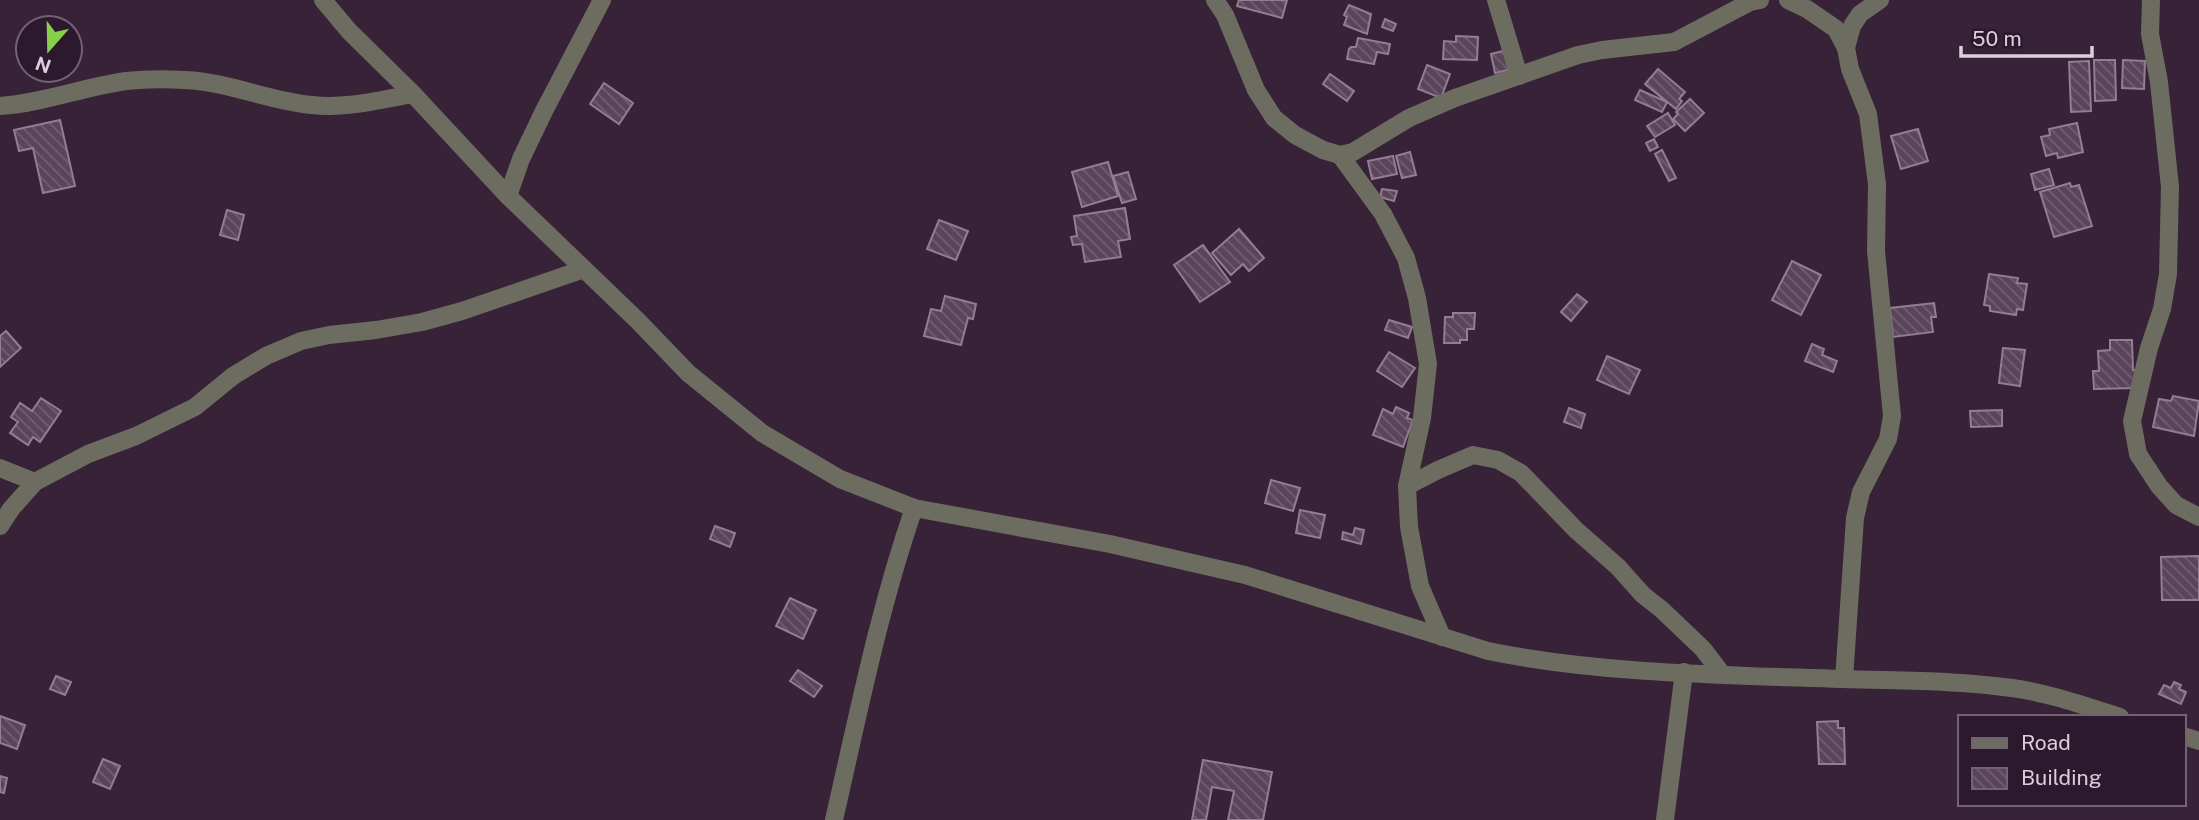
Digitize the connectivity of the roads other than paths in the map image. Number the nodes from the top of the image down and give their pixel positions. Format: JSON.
{"nodes":[{"id":1,"x":323,"y":0,"type":"edge"},
{"id":2,"x":602,"y":0,"type":"edge"},
{"id":3,"x":1215,"y":0,"type":"edge"},
{"id":4,"x":1496,"y":0,"type":"edge"},
{"id":5,"x":1760,"y":0,"type":"edge"},
{"id":6,"x":1788,"y":0,"type":"edge"},
{"id":7,"x":1880,"y":0,"type":"edge"},
{"id":8,"x":2151,"y":0,"type":"edge"},
{"id":9,"x":1805,"y":5,"type":"edge"},
{"id":10,"x":1846,"y":48,"type":"junction"},
{"id":11,"x":1519,"y":76,"type":"junction"},
{"id":12,"x":413,"y":94,"type":"junction"},
{"id":13,"x":0,"y":106,"type":"edge"},
{"id":14,"x":1340,"y":155,"type":"junction"},
{"id":15,"x":508,"y":196,"type":"junction"},
{"id":16,"x":584,"y":269,"type":"junction"},
{"id":17,"x":0,"y":468,"type":"edge"},
{"id":18,"x":35,"y":482,"type":"junction"},
{"id":19,"x":1408,"y":486,"type":"junction"},
{"id":20,"x":914,"y":508,"type":"junction"},
{"id":21,"x":2199,"y":517,"type":"edge"},
{"id":22,"x":0,"y":526,"type":"edge"},
{"id":23,"x":1442,"y":637,"type":"junction"},
{"id":24,"x":1684,"y":672,"type":"junction"},
{"id":25,"x":1722,"y":674,"type":"junction"},
{"id":26,"x":1844,"y":679,"type":"junction"},
{"id":27,"x":2114,"y":715,"type":"edge"},
{"id":28,"x":834,"y":820,"type":"edge"},
{"id":29,"x":1665,"y":820,"type":"edge"}],
"edges":[{"from":1,"to":12,"type":"street"},
{"from":2,"to":15,"type":"street"},
{"from":3,"to":14,"type":"street"},
{"from":4,"to":11,"type":"street"},
{"from":5,"to":11,"type":"street"},
{"from":6,"to":9,"type":"street"},
{"from":7,"to":10,"type":"street"},
{"from":8,"to":21,"type":"street"},
{"from":9,"to":10,"type":"street"},
{"from":10,"to":26,"type":"street"},
{"from":11,"to":14,"type":"street"},
{"from":12,"to":13,"type":"street"},
{"from":12,"to":15,"type":"street"},
{"from":14,"to":19,"type":"street"},
{"from":15,"to":16,"type":"street"},
{"from":16,"to":18,"type":"street"},
{"from":16,"to":20,"type":"street"},
{"from":17,"to":18,"type":"street"},
{"from":18,"to":22,"type":"street"},
{"from":19,"to":23,"type":"street"},
{"from":19,"to":25,"type":"street"},
{"from":20,"to":23,"type":"street"},
{"from":20,"to":28,"type":"street"},
{"from":23,"to":24,"type":"street"},
{"from":24,"to":25,"type":"street"},
{"from":24,"to":29,"type":"street"},
{"from":25,"to":26,"type":"street"},
{"from":26,"to":27,"type":"street"}]}
